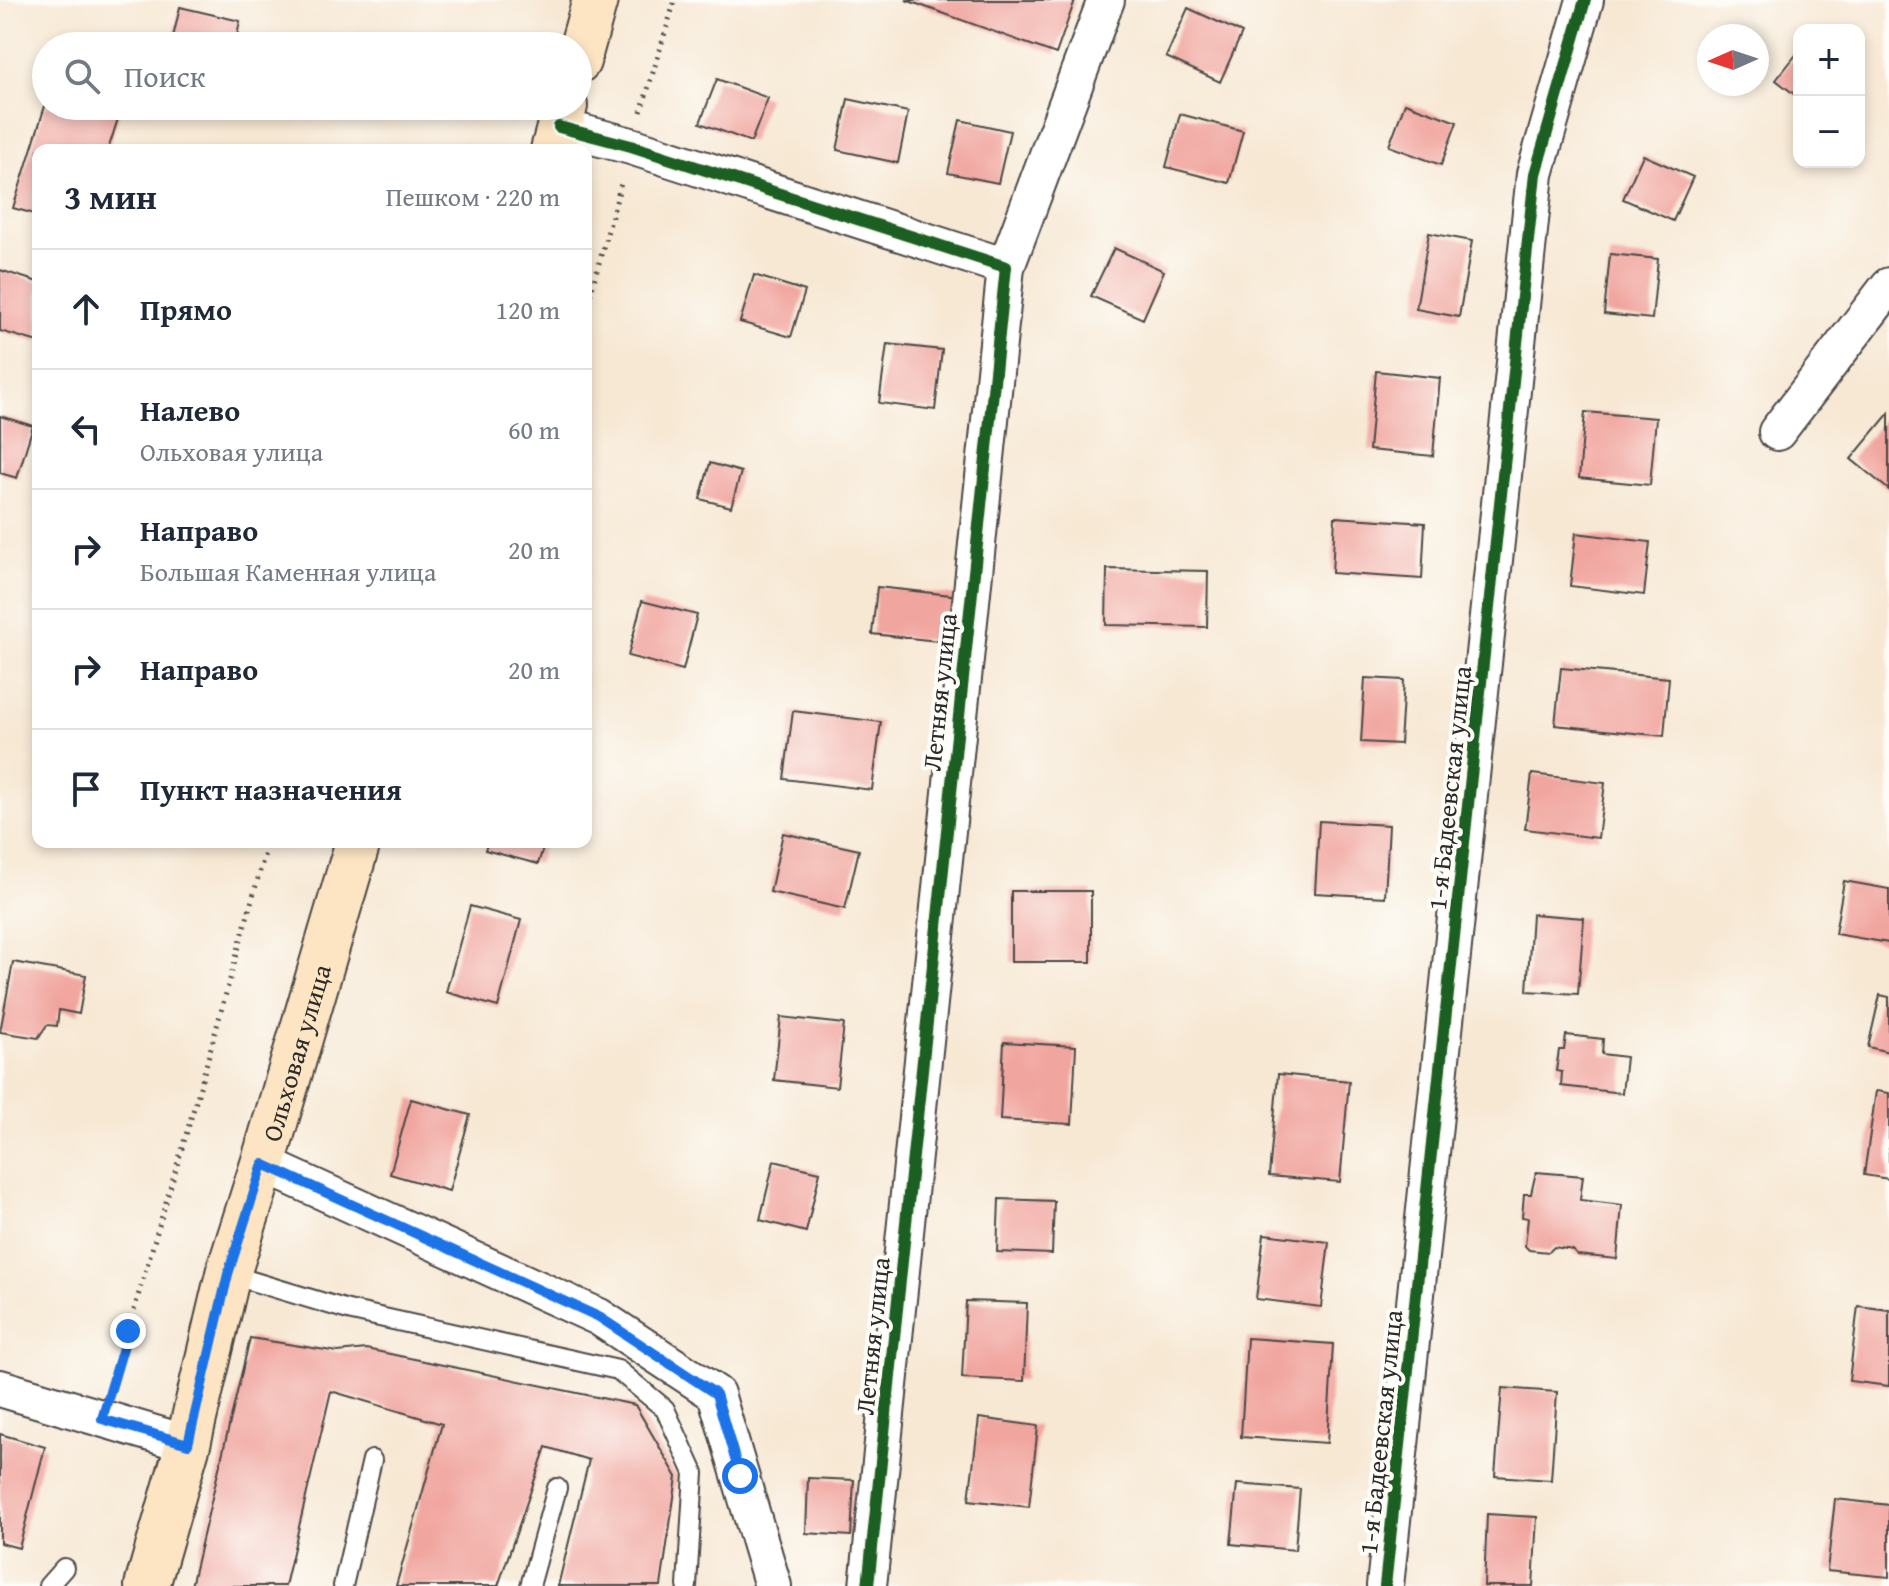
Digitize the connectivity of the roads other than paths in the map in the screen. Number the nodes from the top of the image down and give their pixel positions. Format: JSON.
{"nodes":[{"id":1,"x":595,"y":0,"type":"edge"},
{"id":2,"x":1106,"y":0,"type":"edge"},
{"id":3,"x":1585,"y":0,"type":"edge"},
{"id":4,"x":586,"y":32,"type":"edge"},
{"id":5,"x":559,"y":128,"type":"edge"},
{"id":6,"x":1006,"y":267,"type":"junction"},
{"id":7,"x":1889,"y":286,"type":"edge"},
{"id":8,"x":1777,"y":432,"type":"dead end"},
{"id":9,"x":356,"y":848,"type":"edge"},
{"id":10,"x":263,"y":1164,"type":"junction"},
{"id":11,"x":228,"y":1274,"type":"junction"},
{"id":12,"x":0,"y":1388,"type":"edge"},
{"id":13,"x":188,"y":1444,"type":"junction"},
{"id":14,"x":372,"y":1460,"type":"dead end"},
{"id":15,"x":557,"y":1488,"type":"dead end"},
{"id":16,"x":64,"y":1568,"type":"dead end"},
{"id":17,"x":48,"y":1586,"type":"edge"},
{"id":18,"x":147,"y":1586,"type":"edge"},
{"id":19,"x":343,"y":1586,"type":"edge"},
{"id":20,"x":530,"y":1586,"type":"edge"},
{"id":21,"x":687,"y":1586,"type":"edge"},
{"id":22,"x":773,"y":1586,"type":"edge"},
{"id":23,"x":868,"y":1586,"type":"edge"},
{"id":24,"x":1385,"y":1586,"type":"edge"}],
"edges":[{"from":1,"to":4,"type":"main road"},
{"from":2,"to":6,"type":"street","name":"Летняя улица"},
{"from":3,"to":24,"type":"street","name":"1-я Бадеевская улица"},
{"from":5,"to":6,"type":"street"},
{"from":6,"to":23,"type":"street","name":"Летняя улица"},
{"from":7,"to":8,"type":"street"},
{"from":9,"to":10,"type":"main road","name":"Ольховая улица"},
{"from":10,"to":11,"type":"main road","name":"Ольховая улица"},
{"from":10,"to":22,"type":"street"},
{"from":11,"to":13,"type":"main road","name":"Ольховая улица"},
{"from":11,"to":21,"type":"lane"},
{"from":12,"to":13,"type":"street"},
{"from":13,"to":18,"type":"main road","name":"Ольховая улица"},
{"from":14,"to":19,"type":"lane"},
{"from":15,"to":20,"type":"lane"},
{"from":16,"to":17,"type":"lane"}]}
